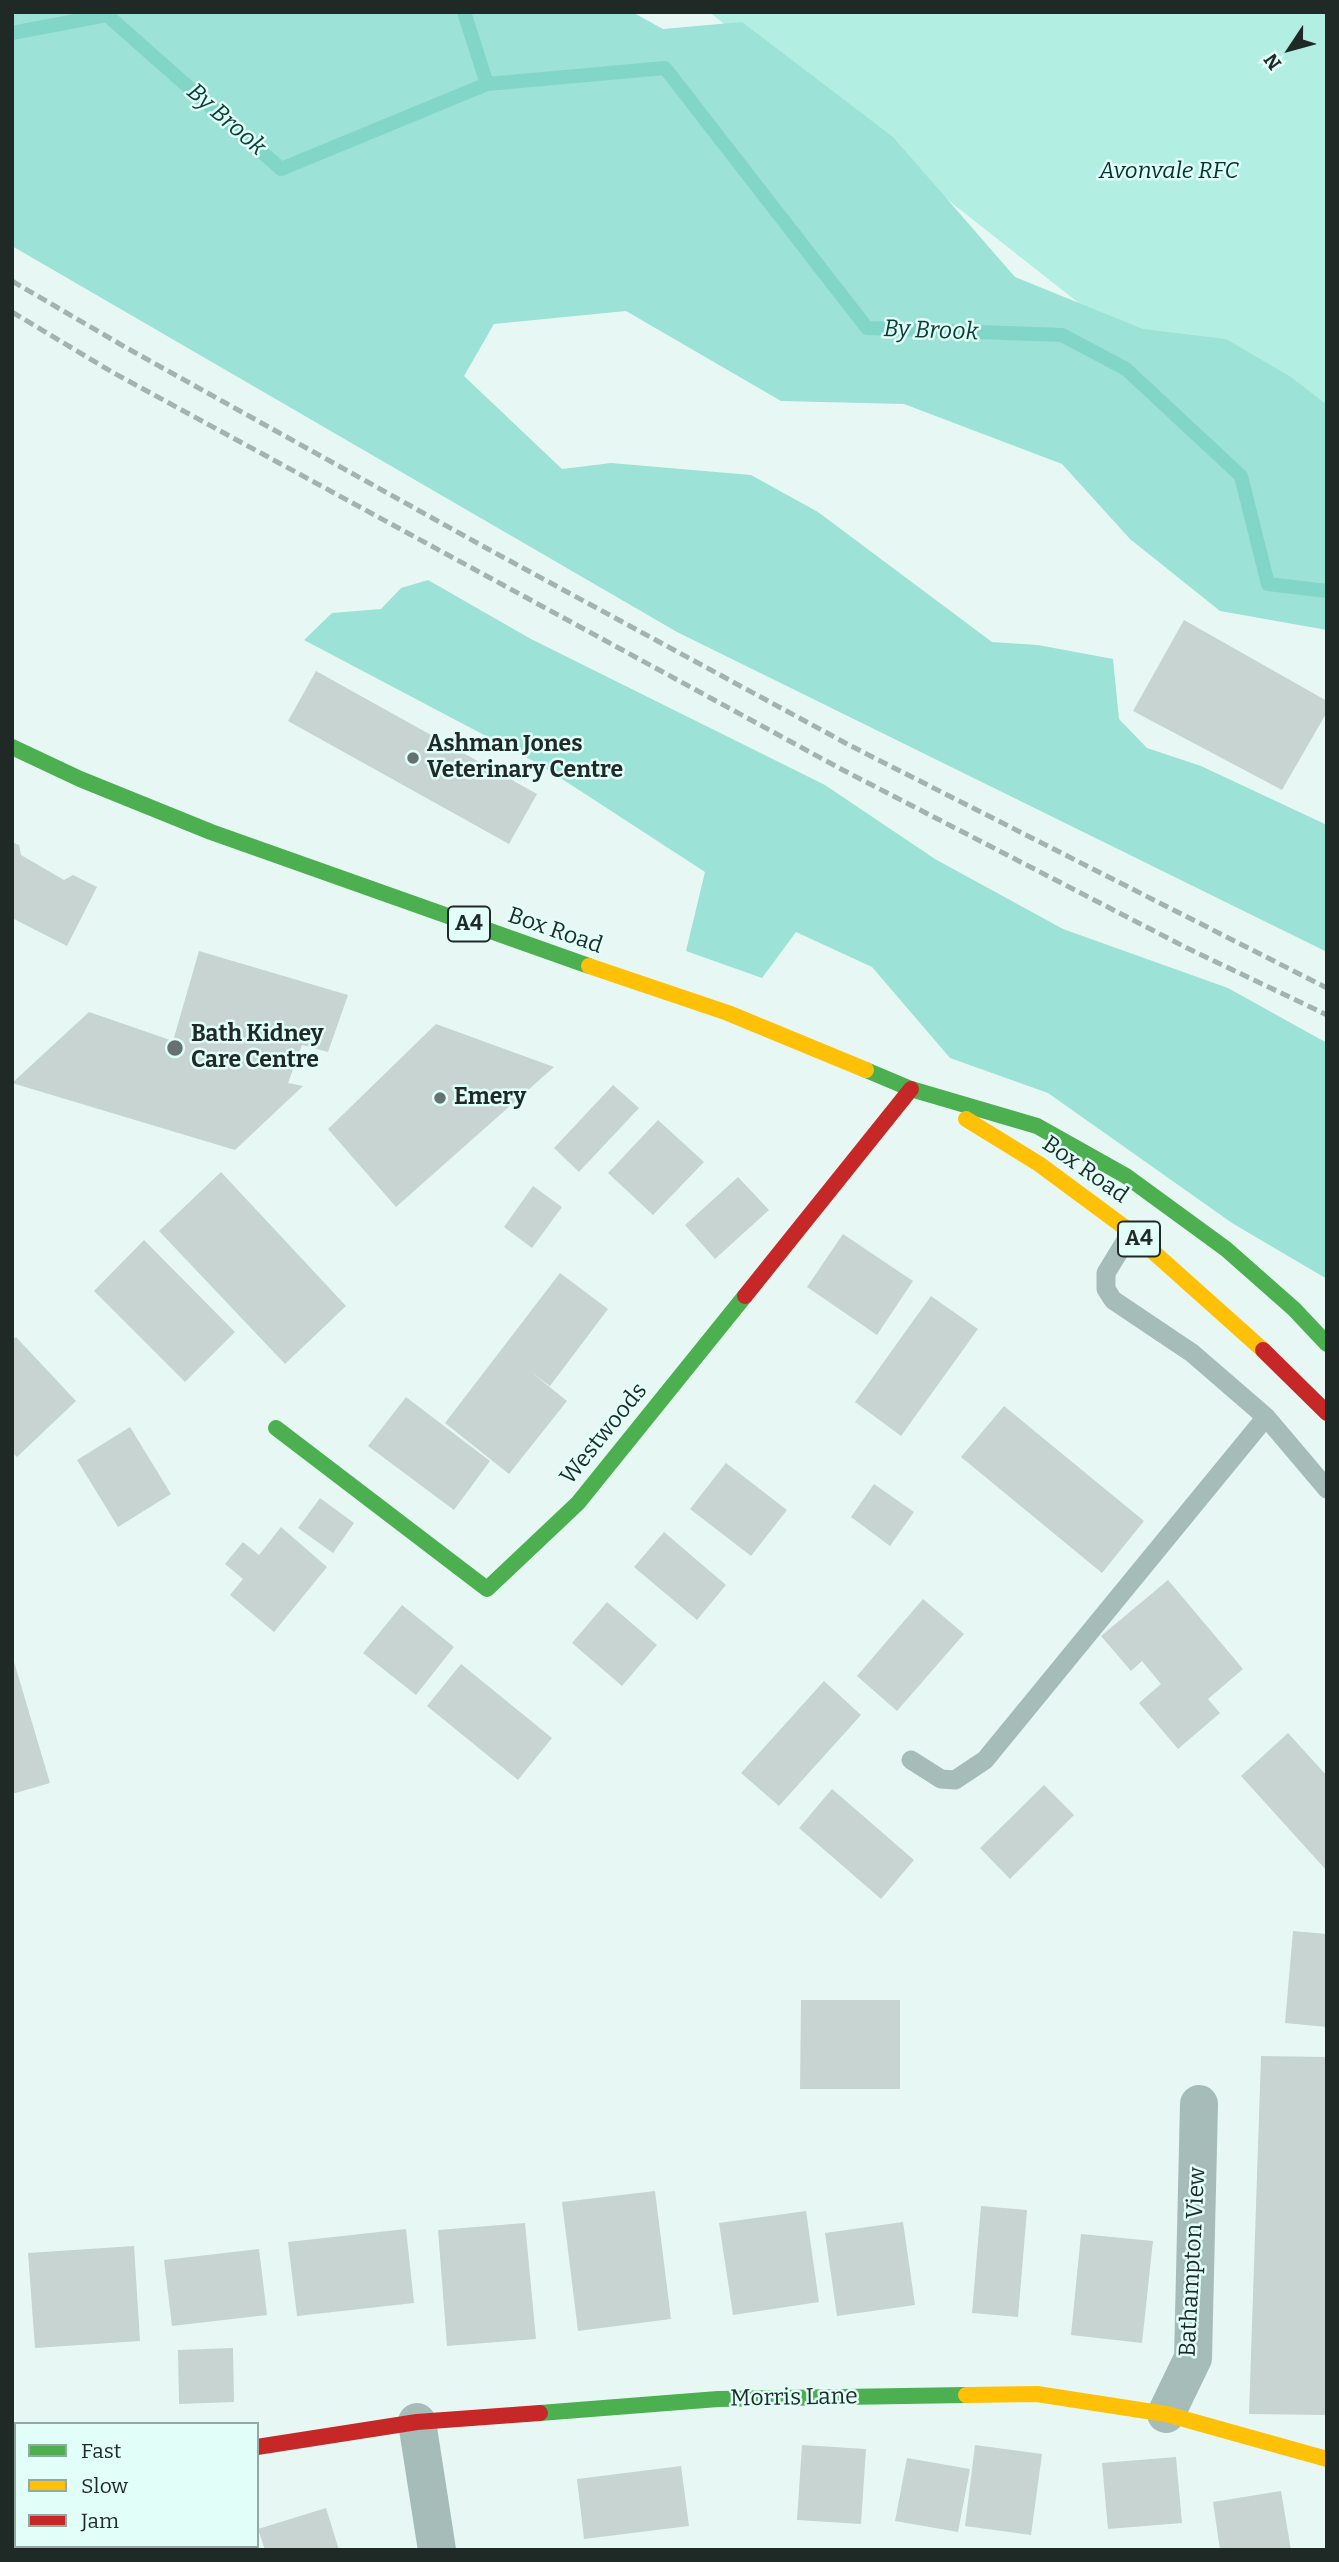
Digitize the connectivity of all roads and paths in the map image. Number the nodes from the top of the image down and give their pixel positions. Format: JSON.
{"nodes":[{"id":1,"x":12,"y":747,"type":"edge"},
{"id":2,"x":911,"y":1089,"type":"junction"},
{"id":3,"x":928,"y":1095,"type":"junction"},
{"id":4,"x":1131,"y":1231,"type":"junction"},
{"id":5,"x":1327,"y":1344,"type":"edge"},
{"id":6,"x":1327,"y":1413,"type":"edge"},
{"id":7,"x":1266,"y":1417,"type":"junction"},
{"id":8,"x":276,"y":1428,"type":"dead end"},
{"id":9,"x":1327,"y":1489,"type":"edge"},
{"id":10,"x":911,"y":1760,"type":"dead end"},
{"id":11,"x":1199,"y":2104,"type":"dead end"},
{"id":12,"x":1166,"y":2414,"type":"junction"},
{"id":13,"x":417,"y":2422,"type":"junction"},
{"id":14,"x":259,"y":2447,"type":"edge"},
{"id":15,"x":1327,"y":2459,"type":"edge"},
{"id":16,"x":437,"y":2550,"type":"edge"}],
"edges":[{"from":1,"to":2,"type":"main road","name":"Box Road","number":"A4"},
{"from":2,"to":3,"type":"main road","name":"Box Road","number":"A4"},
{"from":2,"to":8,"type":"main road","name":"Westwoods"},
{"from":3,"to":4,"type":"main road","name":"Box Road","number":"A4"},
{"from":3,"to":5,"type":"main road","name":"Box Road","number":"A4"},
{"from":4,"to":6,"type":"main road","name":"Box Road","number":"A4"},
{"from":4,"to":7,"type":"lane"},
{"from":7,"to":9,"type":"lane"},
{"from":7,"to":10,"type":"lane"},
{"from":11,"to":12,"type":"street","name":"Bathampton View"},
{"from":12,"to":13,"type":"main road","name":"Morris Lane"},
{"from":12,"to":15,"type":"main road","name":"Morris Lane"},
{"from":13,"to":14,"type":"main road","name":"Morris Lane"},
{"from":13,"to":16,"type":"street"}]}
